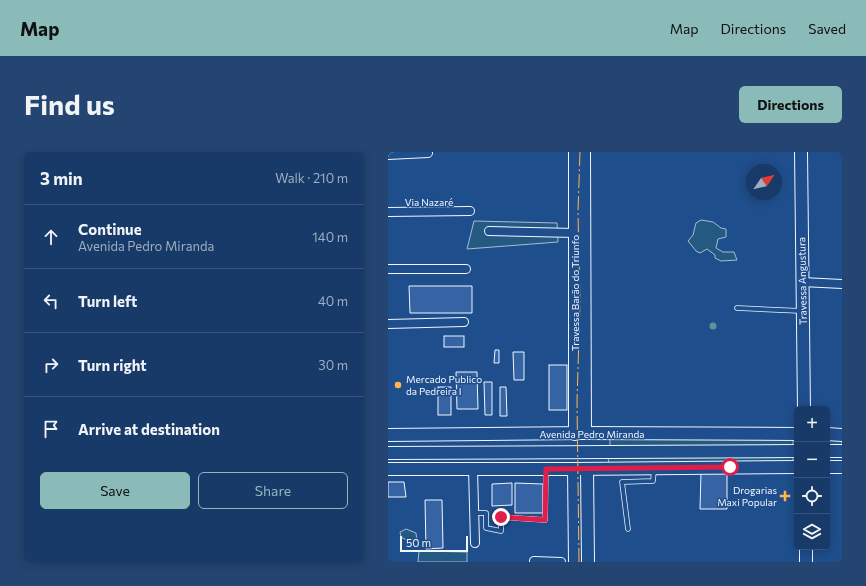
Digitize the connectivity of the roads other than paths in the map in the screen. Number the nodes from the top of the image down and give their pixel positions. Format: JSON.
{"nodes":[{"id":1,"x":575,"y":152,"type":"edge"},
{"id":2,"x":584,"y":152,"type":"edge"},
{"id":3,"x":801,"y":152,"type":"edge"},
{"id":4,"x":428,"y":153,"type":"dead end"},
{"id":5,"x":388,"y":155,"type":"edge"},
{"id":6,"x":388,"y":212,"type":"edge"},
{"id":7,"x":470,"y":212,"type":"dead end"},
{"id":8,"x":580,"y":216,"type":"junction"},
{"id":9,"x":489,"y":231,"type":"dead end"},
{"id":10,"x":575,"y":232,"type":"junction"},
{"id":11,"x":388,"y":269,"type":"edge"},
{"id":12,"x":466,"y":269,"type":"dead end"},
{"id":13,"x":802,"y":282,"type":"junction"},
{"id":14,"x":842,"y":284,"type":"edge"},
{"id":15,"x":737,"y":308,"type":"dead end"},
{"id":16,"x":803,"y":311,"type":"junction"},
{"id":17,"x":464,"y":322,"type":"dead end"},
{"id":18,"x":388,"y":324,"type":"edge"},
{"id":19,"x":804,"y":406,"type":"edge"},
{"id":20,"x":580,"y":434,"type":"junction"},
{"id":21,"x":794,"y":434,"type":"edge"},
{"id":22,"x":830,"y":434,"type":"edge"},
{"id":23,"x":388,"y":435,"type":"edge"},
{"id":24,"x":842,"y":435,"type":"edge"},
{"id":25,"x":794,"y":451,"type":"edge"},
{"id":26,"x":830,"y":451,"type":"edge"},
{"id":27,"x":842,"y":451,"type":"edge"},
{"id":28,"x":388,"y":453,"type":"edge"},
{"id":29,"x":794,"y":467,"type":"edge"},
{"id":30,"x":830,"y":467,"type":"edge"},
{"id":31,"x":842,"y":467,"type":"edge"},
{"id":32,"x":655,"y":468,"type":"junction"},
{"id":33,"x":388,"y":469,"type":"edge"},
{"id":34,"x":473,"y":469,"type":"junction"},
{"id":35,"x":546,"y":469,"type":"junction"},
{"id":36,"x":574,"y":469,"type":"junction"},
{"id":37,"x":587,"y":469,"type":"junction"},
{"id":38,"x":474,"y":513,"type":"junction"},
{"id":39,"x":628,"y":529,"type":"dead end"},
{"id":40,"x":475,"y":543,"type":"dead end"},
{"id":41,"x":806,"y":550,"type":"edge"},
{"id":42,"x":534,"y":561,"type":"dead end"},
{"id":43,"x":561,"y":562,"type":"edge"},
{"id":44,"x":574,"y":562,"type":"edge"},
{"id":45,"x":588,"y":562,"type":"edge"},
{"id":46,"x":806,"y":562,"type":"edge"}],
"edges":[{"from":1,"to":8,"type":"main road","name":"Travessa Barão do Triunfo"},
{"from":2,"to":8,"type":"main road","name":"Travessa Barão do Triunfo"},
{"from":3,"to":13,"type":"main road","name":"Travessa Angustura"},
{"from":4,"to":5,"type":"street"},
{"from":6,"to":7,"type":"street","name":"Via Nazaré"},
{"from":8,"to":10,"type":"main road","name":"Travessa Barão do Triunfo"},
{"from":8,"to":20,"type":"main road","name":"Travessa Barão do Triunfo"},
{"from":9,"to":10,"type":"street"},
{"from":10,"to":20,"type":"main road","name":"Travessa Barão do Triunfo"},
{"from":11,"to":12,"type":"street"},
{"from":13,"to":14,"type":"street"},
{"from":13,"to":16,"type":"main road","name":"Travessa Angustura"},
{"from":15,"to":16,"type":"lane"},
{"from":16,"to":19,"type":"main road","name":"Travessa Angustura"},
{"from":17,"to":18,"type":"street"},
{"from":20,"to":21,"type":"main road","name":"Avenida Pedro Miranda"},
{"from":20,"to":23,"type":"main road","name":"Avenida Pedro Miranda"},
{"from":22,"to":24,"type":"main road"},
{"from":25,"to":28,"type":"main road","name":"Avenida Pedro Miranda"},
{"from":26,"to":27,"type":"main road"},
{"from":29,"to":32,"type":"main road"},
{"from":30,"to":31,"type":"main road"},
{"from":32,"to":37,"type":"main road"},
{"from":32,"to":39,"type":"lane"},
{"from":33,"to":34,"type":"main road"},
{"from":34,"to":35,"type":"main road"},
{"from":34,"to":38,"type":"street"},
{"from":35,"to":36,"type":"main road"},
{"from":35,"to":38,"type":"lane"},
{"from":36,"to":37,"type":"main road"},
{"from":36,"to":44,"type":"main road"},
{"from":37,"to":45,"type":"main road"},
{"from":38,"to":40,"type":"street"},
{"from":41,"to":46,"type":"main road"},
{"from":42,"to":43,"type":"street"}]}
